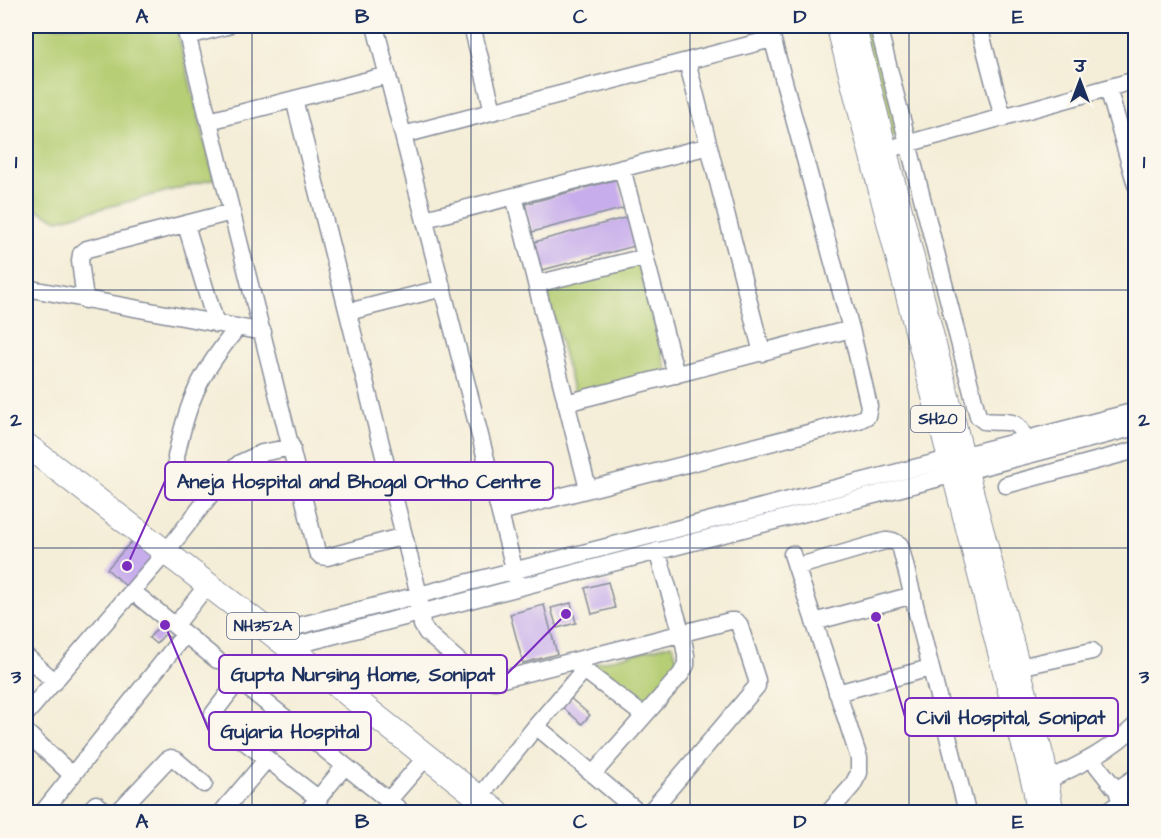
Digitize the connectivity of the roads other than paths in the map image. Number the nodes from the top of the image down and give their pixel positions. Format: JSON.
{"nodes":[{"id":1,"x":227,"y":26,"type":"edge"},
{"id":2,"x":375,"y":26,"type":"edge"},
{"id":3,"x":474,"y":26,"type":"edge"},
{"id":4,"x":837,"y":26,"type":"edge"},
{"id":5,"x":855,"y":26,"type":"edge"},
{"id":6,"x":878,"y":26,"type":"edge"},
{"id":7,"x":984,"y":27,"type":"edge"},
{"id":8,"x":186,"y":31,"type":"edge"},
{"id":9,"x":771,"y":32,"type":"edge"},
{"id":10,"x":687,"y":61,"type":"junction"},
{"id":11,"x":388,"y":75,"type":"junction"},
{"id":12,"x":1136,"y":80,"type":"edge"},
{"id":13,"x":1108,"y":88,"type":"junction"},
{"id":14,"x":294,"y":99,"type":"junction"},
{"id":15,"x":493,"y":111,"type":"junction"},
{"id":16,"x":1003,"y":118,"type":"junction"},
{"id":17,"x":209,"y":121,"type":"junction"},
{"id":18,"x":403,"y":135,"type":"junction"},
{"id":19,"x":908,"y":144,"type":"junction"},
{"id":20,"x":709,"y":146,"type":"junction"},
{"id":21,"x":878,"y":152,"type":"junction"},
{"id":22,"x":622,"y":168,"type":"junction"},
{"id":23,"x":1136,"y":185,"type":"edge"},
{"id":24,"x":514,"y":196,"type":"junction"},
{"id":25,"x":232,"y":212,"type":"junction"},
{"id":26,"x":425,"y":219,"type":"junction"},
{"id":27,"x":186,"y":225,"type":"junction"},
{"id":28,"x":645,"y":257,"type":"junction"},
{"id":29,"x":536,"y":284,"type":"junction"},
{"id":30,"x":26,"y":288,"type":"edge"},
{"id":31,"x":442,"y":288,"type":"junction"},
{"id":32,"x":85,"y":300,"type":"junction"},
{"id":33,"x":348,"y":312,"type":"junction"},
{"id":34,"x":216,"y":324,"type":"junction"},
{"id":35,"x":238,"y":327,"type":"junction"},
{"id":36,"x":851,"y":328,"type":"junction"},
{"id":37,"x":262,"y":332,"type":"junction"},
{"id":38,"x":762,"y":353,"type":"junction"},
{"id":39,"x":676,"y":375,"type":"junction"},
{"id":40,"x":566,"y":403,"type":"junction"},
{"id":41,"x":1136,"y":411,"type":"edge"},
{"id":42,"x":1136,"y":427,"type":"edge"},
{"id":43,"x":1025,"y":439,"type":"junction"},
{"id":44,"x":26,"y":445,"type":"edge"},
{"id":45,"x":292,"y":447,"type":"junction"},
{"id":46,"x":1136,"y":450,"type":"edge"},
{"id":47,"x":958,"y":464,"type":"junction"},
{"id":48,"x":1006,"y":485,"type":"dead end"},
{"id":49,"x":588,"y":489,"type":"junction"},
{"id":50,"x":209,"y":497,"type":"junction"},
{"id":51,"x":500,"y":512,"type":"junction"},
{"id":52,"x":404,"y":536,"type":"junction"},
{"id":53,"x":657,"y":551,"type":"junction"},
{"id":54,"x":166,"y":552,"type":"junction"},
{"id":55,"x":515,"y":570,"type":"junction"},
{"id":56,"x":208,"y":585,"type":"junction"},
{"id":57,"x":519,"y":587,"type":"junction"},
{"id":58,"x":132,"y":591,"type":"junction"},
{"id":59,"x":419,"y":595,"type":"junction"},
{"id":60,"x":913,"y":596,"type":"junction"},
{"id":61,"x":420,"y":612,"type":"junction"},
{"id":62,"x":814,"y":622,"type":"junction"},
{"id":63,"x":180,"y":630,"type":"junction"},
{"id":64,"x":682,"y":634,"type":"junction"},
{"id":65,"x":280,"y":640,"type":"junction"},
{"id":66,"x":1092,"y":651,"type":"dead end"},
{"id":67,"x":26,"y":656,"type":"edge"},
{"id":68,"x":217,"y":660,"type":"dead end"},
{"id":69,"x":579,"y":665,"type":"junction"},
{"id":70,"x":1019,"y":667,"type":"junction"},
{"id":71,"x":930,"y":668,"type":"junction"},
{"id":72,"x":54,"y":682,"type":"junction"},
{"id":73,"x":837,"y":693,"type":"junction"},
{"id":74,"x":26,"y":714,"type":"edge"},
{"id":75,"x":643,"y":716,"type":"junction"},
{"id":76,"x":536,"y":726,"type":"junction"},
{"id":77,"x":1134,"y":731,"type":"edge"},
{"id":78,"x":28,"y":740,"type":"edge"},
{"id":79,"x":426,"y":756,"type":"junction"},
{"id":80,"x":1091,"y":758,"type":"junction"},
{"id":81,"x":267,"y":759,"type":"junction"},
{"id":82,"x":344,"y":767,"type":"junction"},
{"id":83,"x":593,"y":774,"type":"junction"},
{"id":84,"x":72,"y":775,"type":"junction"},
{"id":85,"x":1136,"y":777,"type":"edge"},
{"id":86,"x":1048,"y":780,"type":"junction"},
{"id":87,"x":204,"y":784,"type":"dead end"},
{"id":88,"x":1117,"y":788,"type":"junction"},
{"id":89,"x":318,"y":799,"type":"junction"},
{"id":90,"x":394,"y":807,"type":"edge"},
{"id":91,"x":485,"y":807,"type":"edge"},
{"id":92,"x":43,"y":813,"type":"edge"},
{"id":93,"x":88,"y":813,"type":"edge"},
{"id":94,"x":107,"y":813,"type":"edge"},
{"id":95,"x":118,"y":813,"type":"edge"},
{"id":96,"x":222,"y":813,"type":"edge"},
{"id":97,"x":307,"y":813,"type":"edge"},
{"id":98,"x":638,"y":813,"type":"edge"},
{"id":99,"x":650,"y":813,"type":"edge"},
{"id":100,"x":829,"y":813,"type":"edge"},
{"id":101,"x":967,"y":813,"type":"edge"},
{"id":102,"x":1036,"y":813,"type":"edge"},
{"id":103,"x":1053,"y":813,"type":"edge"},
{"id":104,"x":1106,"y":813,"type":"edge"}],
"edges":[{"from":1,"to":8,"type":"street"},
{"from":2,"to":11,"type":"street"},
{"from":3,"to":15,"type":"street"},
{"from":4,"to":21,"type":"main road","number":"SH20"},
{"from":5,"to":21,"type":"main road","number":"SH20"},
{"from":6,"to":19,"type":"street"},
{"from":7,"to":16,"type":"street"},
{"from":8,"to":17,"type":"street"},
{"from":9,"to":10,"type":"street"},
{"from":9,"to":36,"type":"street"},
{"from":10,"to":15,"type":"street"},
{"from":10,"to":20,"type":"street"},
{"from":11,"to":14,"type":"street"},
{"from":11,"to":18,"type":"street"},
{"from":12,"to":13,"type":"street"},
{"from":13,"to":16,"type":"street"},
{"from":13,"to":23,"type":"street"},
{"from":14,"to":17,"type":"street"},
{"from":14,"to":33,"type":"street"},
{"from":15,"to":18,"type":"street"},
{"from":16,"to":19,"type":"street"},
{"from":17,"to":25,"type":"street"},
{"from":18,"to":26,"type":"street"},
{"from":19,"to":21,"type":"street"},
{"from":19,"to":43,"type":"street"},
{"from":20,"to":22,"type":"street"},
{"from":20,"to":38,"type":"street"},
{"from":21,"to":47,"type":"main road","number":"SH20"},
{"from":22,"to":24,"type":"street"},
{"from":22,"to":28,"type":"street"},
{"from":24,"to":26,"type":"street"},
{"from":24,"to":29,"type":"street"},
{"from":25,"to":27,"type":"street"},
{"from":25,"to":37,"type":"street"},
{"from":26,"to":31,"type":"street"},
{"from":27,"to":32,"type":"street"},
{"from":27,"to":34,"type":"street"},
{"from":28,"to":29,"type":"street"},
{"from":28,"to":39,"type":"street"},
{"from":29,"to":40,"type":"street"},
{"from":30,"to":32,"type":"street"},
{"from":31,"to":33,"type":"street"},
{"from":31,"to":51,"type":"street"},
{"from":32,"to":34,"type":"street"},
{"from":33,"to":52,"type":"street"},
{"from":34,"to":35,"type":"street"},
{"from":35,"to":37,"type":"street"},
{"from":35,"to":50,"type":"street"},
{"from":36,"to":38,"type":"street"},
{"from":36,"to":49,"type":"street"},
{"from":37,"to":45,"type":"street"},
{"from":38,"to":39,"type":"street"},
{"from":39,"to":40,"type":"street"},
{"from":40,"to":49,"type":"street"},
{"from":41,"to":43,"type":"street"},
{"from":42,"to":47,"type":"street"},
{"from":43,"to":47,"type":"street"},
{"from":44,"to":54,"type":"highway","number":"NH352A"},
{"from":45,"to":50,"type":"street"},
{"from":45,"to":52,"type":"street"},
{"from":46,"to":48,"type":"street"},
{"from":47,"to":53,"type":"street"},
{"from":47,"to":55,"type":"street"},
{"from":47,"to":70,"type":"main road","number":"SH20"},
{"from":47,"to":102,"type":"main road","number":"SH20"},
{"from":49,"to":51,"type":"street"},
{"from":50,"to":54,"type":"street"},
{"from":51,"to":55,"type":"street"},
{"from":52,"to":59,"type":"street"},
{"from":53,"to":57,"type":"street"},
{"from":53,"to":64,"type":"street"},
{"from":54,"to":56,"type":"highway","number":"NH352A"},
{"from":54,"to":58,"type":"street"},
{"from":55,"to":57,"type":"street"},
{"from":55,"to":59,"type":"street"},
{"from":56,"to":63,"type":"street"},
{"from":56,"to":65,"type":"highway","number":"NH352A"},
{"from":57,"to":61,"type":"street"},
{"from":58,"to":63,"type":"street"},
{"from":58,"to":72,"type":"street"},
{"from":59,"to":61,"type":"street"},
{"from":59,"to":65,"type":"street"},
{"from":60,"to":62,"type":"street"},
{"from":60,"to":62,"type":"street"},
{"from":60,"to":71,"type":"street"},
{"from":61,"to":65,"type":"street"},
{"from":61,"to":69,"type":"street"},
{"from":62,"to":73,"type":"street"},
{"from":63,"to":68,"type":"street"},
{"from":63,"to":84,"type":"street"},
{"from":64,"to":69,"type":"street"},
{"from":64,"to":75,"type":"street"},
{"from":64,"to":99,"type":"street"},
{"from":65,"to":79,"type":"highway","number":"NH352A"},
{"from":66,"to":70,"type":"street"},
{"from":67,"to":72,"type":"street"},
{"from":69,"to":75,"type":"street"},
{"from":69,"to":76,"type":"street"},
{"from":70,"to":86,"type":"main road","number":"SH20"},
{"from":71,"to":73,"type":"street"},
{"from":71,"to":101,"type":"street"},
{"from":72,"to":74,"type":"street"},
{"from":73,"to":100,"type":"street"},
{"from":75,"to":83,"type":"street"},
{"from":76,"to":83,"type":"street"},
{"from":76,"to":91,"type":"street"},
{"from":77,"to":80,"type":"street"},
{"from":78,"to":84,"type":"street"},
{"from":79,"to":90,"type":"street"},
{"from":79,"to":91,"type":"highway","number":"NH352A"},
{"from":80,"to":86,"type":"street"},
{"from":80,"to":88,"type":"street"},
{"from":81,"to":82,"type":"street"},
{"from":81,"to":89,"type":"street"},
{"from":81,"to":96,"type":"street"},
{"from":82,"to":89,"type":"street"},
{"from":82,"to":90,"type":"street"},
{"from":83,"to":98,"type":"street"},
{"from":84,"to":92,"type":"street"},
{"from":85,"to":88,"type":"street"},
{"from":86,"to":103,"type":"main road","number":"SH20"},
{"from":87,"to":95,"type":"street"},
{"from":88,"to":104,"type":"street"},
{"from":89,"to":97,"type":"street"},
{"from":93,"to":94,"type":"street"}]}
